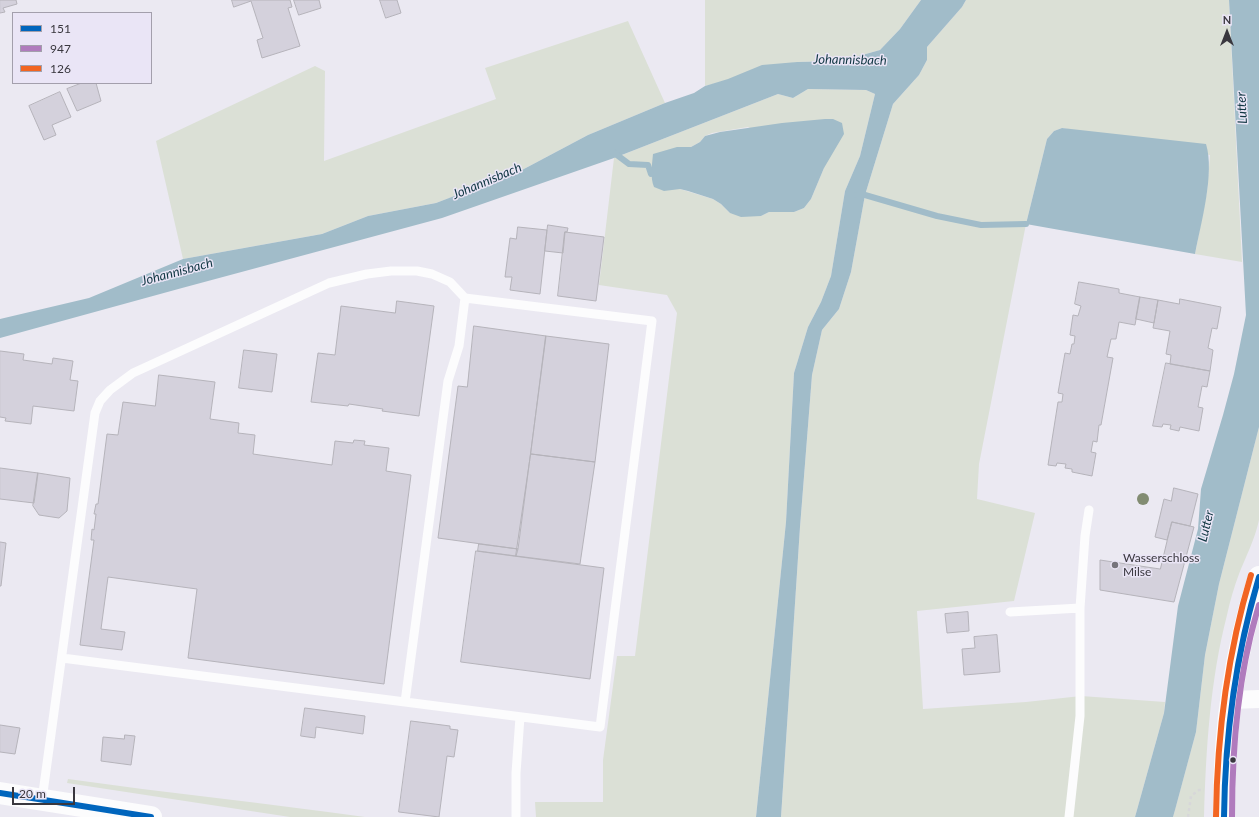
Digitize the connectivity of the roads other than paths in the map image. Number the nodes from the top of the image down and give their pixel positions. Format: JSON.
{"nodes":[{"id":1,"x":465,"y":298,"type":"junction"},
{"id":2,"x":1089,"y":510,"type":"dead end"},
{"id":3,"x":1259,"y":577,"type":"edge"},
{"id":4,"x":1080,"y":608,"type":"junction"},
{"id":5,"x":1010,"y":612,"type":"dead end"},
{"id":6,"x":62,"y":658,"type":"junction"},
{"id":7,"x":1259,"y":699,"type":"edge"},
{"id":8,"x":1231,"y":700,"type":"junction"},
{"id":9,"x":405,"y":702,"type":"junction"},
{"id":10,"x":520,"y":717,"type":"junction"},
{"id":11,"x":0,"y":793,"type":"edge"},
{"id":12,"x":42,"y":800,"type":"junction"},
{"id":13,"x":151,"y":817,"type":"edge"},
{"id":14,"x":516,"y":817,"type":"edge"},
{"id":15,"x":1069,"y":817,"type":"edge"},
{"id":16,"x":1224,"y":817,"type":"edge"}],
"edges":[{"from":1,"to":6,"type":"lane"},
{"from":1,"to":9,"type":"lane"},
{"from":1,"to":10,"type":"lane"},
{"from":2,"to":4,"type":"lane"},
{"from":3,"to":8,"type":"street"},
{"from":4,"to":5,"type":"lane"},
{"from":4,"to":15,"type":"lane"},
{"from":6,"to":9,"type":"lane"},
{"from":6,"to":12,"type":"lane"},
{"from":7,"to":8,"type":"street"},
{"from":8,"to":16,"type":"street"},
{"from":9,"to":10,"type":"lane"},
{"from":10,"to":14,"type":"lane"},
{"from":11,"to":12,"type":"street"},
{"from":12,"to":13,"type":"street"}]}
